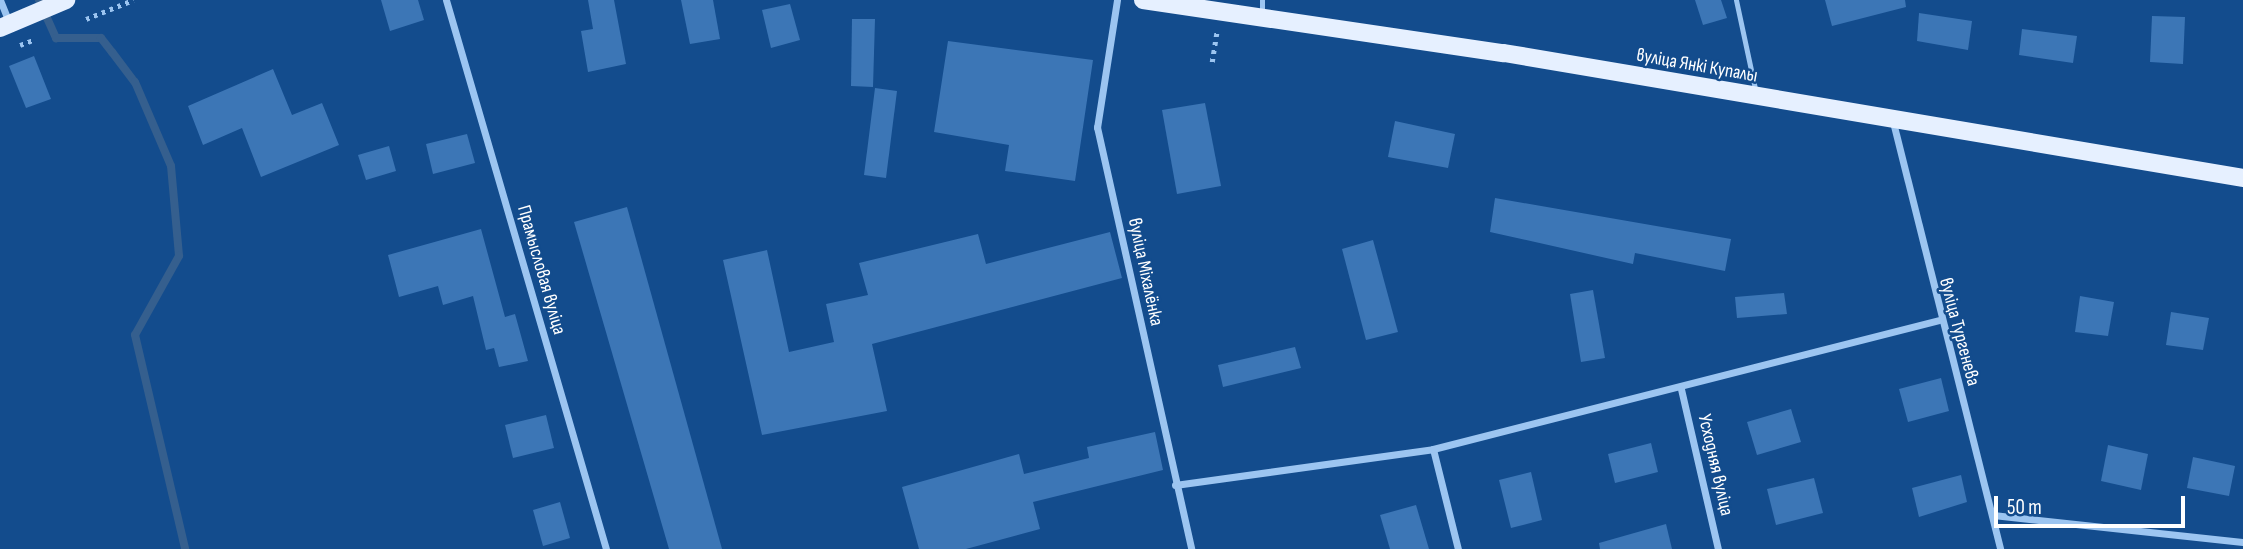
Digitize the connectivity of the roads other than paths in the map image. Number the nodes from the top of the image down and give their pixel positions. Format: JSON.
{"nodes":[{"id":1,"x":0,"y":0,"type":"edge"},
{"id":2,"x":66,"y":0,"type":"edge"},
{"id":3,"x":446,"y":0,"type":"edge"},
{"id":4,"x":1117,"y":0,"type":"edge"},
{"id":5,"x":1143,"y":0,"type":"edge"},
{"id":6,"x":1736,"y":0,"type":"edge"},
{"id":7,"x":1262,"y":9,"type":"edge"},
{"id":8,"x":5,"y":26,"type":"edge"},
{"id":9,"x":1757,"y":98,"type":"junction"},
{"id":10,"x":1893,"y":122,"type":"junction"},
{"id":11,"x":2243,"y":178,"type":"edge"},
{"id":12,"x":1939,"y":320,"type":"junction"},
{"id":13,"x":1681,"y":389,"type":"junction"},
{"id":14,"x":1433,"y":449,"type":"junction"},
{"id":15,"x":1175,"y":485,"type":"junction"},
{"id":16,"x":1993,"y":515,"type":"junction"},
{"id":17,"x":2243,"y":542,"type":"edge"},
{"id":18,"x":606,"y":549,"type":"edge"},
{"id":19,"x":1191,"y":549,"type":"edge"},
{"id":20,"x":1458,"y":549,"type":"edge"},
{"id":21,"x":1718,"y":549,"type":"edge"},
{"id":22,"x":2000,"y":549,"type":"edge"}],
"edges":[{"from":1,"to":8,"type":"street"},
{"from":2,"to":8,"type":"main road"},
{"from":3,"to":18,"type":"street","name":"Прамысловая вуліца"},
{"from":4,"to":15,"type":"street","name":"вуліца Міхалёнка"},
{"from":5,"to":7,"type":"main road","name":"вуліца Янкі Купалы"},
{"from":6,"to":9,"type":"lane"},
{"from":7,"to":9,"type":"main road","name":"вуліца Янкі Купалы"},
{"from":9,"to":10,"type":"main road","name":"вуліца Янкі Купалы"},
{"from":10,"to":11,"type":"main road","name":"вуліца Янкі Купалы"},
{"from":10,"to":12,"type":"street","name":"вуліца Тургенева"},
{"from":12,"to":13,"type":"street"},
{"from":12,"to":16,"type":"street","name":"вуліца Тургенева"},
{"from":13,"to":14,"type":"street"},
{"from":13,"to":21,"type":"street","name":"Усходняя вуліца"},
{"from":14,"to":15,"type":"street"},
{"from":14,"to":20,"type":"street"},
{"from":15,"to":19,"type":"street","name":"вуліца Міхалёнка"},
{"from":16,"to":17,"type":"street"},
{"from":16,"to":22,"type":"street","name":"вуліца Тургенева"}]}
